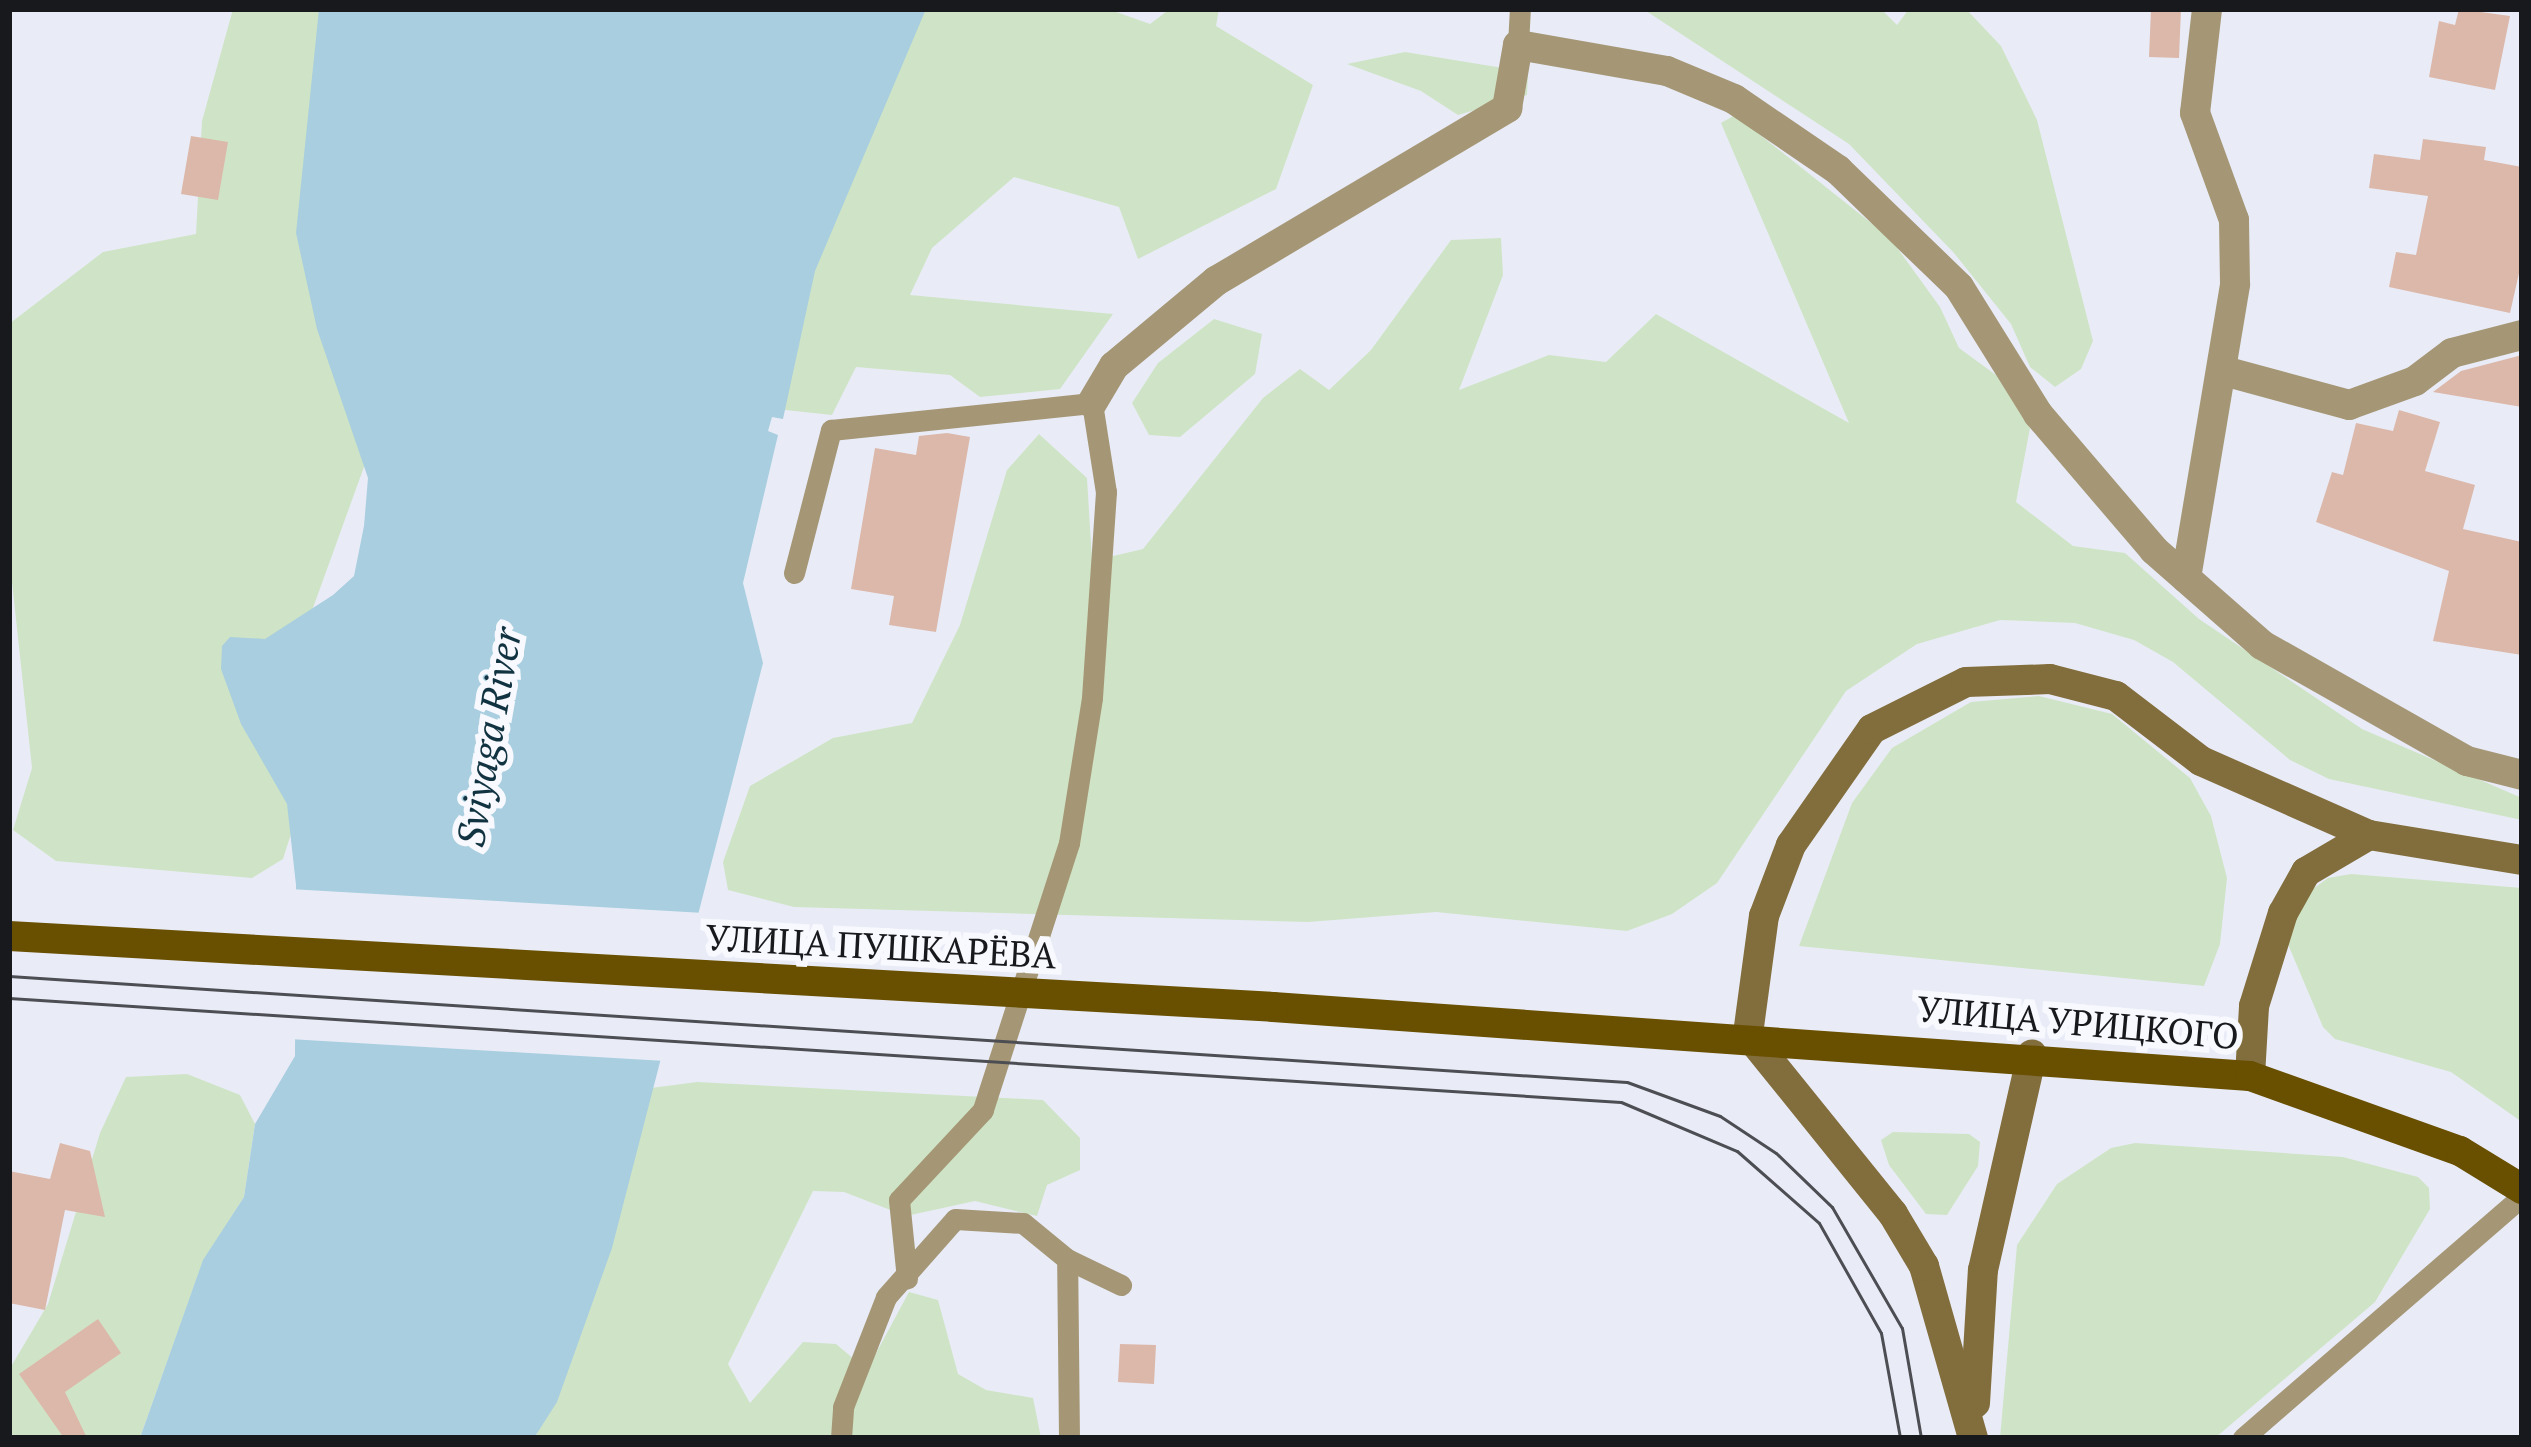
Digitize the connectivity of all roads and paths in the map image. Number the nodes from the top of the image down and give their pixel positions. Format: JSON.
{"nodes":[{"id":1,"x":1520,"y":9,"type":"edge"},
{"id":2,"x":2207,"y":9,"type":"edge"},
{"id":3,"x":1518,"y":45,"type":"junction"},
{"id":4,"x":2522,"y":335,"type":"edge"},
{"id":5,"x":2224,"y":371,"type":"junction"},
{"id":6,"x":1092,"y":404,"type":"junction"},
{"id":7,"x":794,"y":573,"type":"dead end"},
{"id":8,"x":2186,"y":578,"type":"junction"},
{"id":9,"x":2522,"y":776,"type":"edge"},
{"id":10,"x":2369,"y":835,"type":"junction"},
{"id":11,"x":2522,"y":860,"type":"edge"},
{"id":12,"x":9,"y":936,"type":"edge"},
{"id":13,"x":1748,"y":1034,"type":"junction"},
{"id":14,"x":2032,"y":1054,"type":"junction"},
{"id":15,"x":2250,"y":1076,"type":"junction"},
{"id":16,"x":2522,"y":1193,"type":"edge"},
{"id":17,"x":1067,"y":1259,"type":"junction"},
{"id":18,"x":907,"y":1279,"type":"junction"},
{"id":19,"x":1121,"y":1285,"type":"dead end"},
{"id":20,"x":841,"y":1438,"type":"edge"},
{"id":21,"x":1069,"y":1438,"type":"edge"},
{"id":22,"x":1973,"y":1438,"type":"edge"},
{"id":23,"x":2243,"y":1438,"type":"edge"}],
"edges":[{"from":1,"to":3,"type":"lane"},
{"from":2,"to":5,"type":"street"},
{"from":3,"to":6,"type":"street"},
{"from":3,"to":8,"type":"street"},
{"from":4,"to":5,"type":"street"},
{"from":5,"to":8,"type":"street"},
{"from":6,"to":7,"type":"lane"},
{"from":6,"to":18,"type":"lane"},
{"from":8,"to":9,"type":"street"},
{"from":10,"to":11,"type":"street"},
{"from":10,"to":13,"type":"street"},
{"from":10,"to":15,"type":"street"},
{"from":12,"to":13,"type":"main road","name":"УЛИЦА ПУШКАРЁВА","bridge":true},
{"from":13,"to":14,"type":"main road","name":"УЛИЦА УРИЦКОГО"},
{"from":13,"to":22,"type":"street"},
{"from":14,"to":15,"type":"main road","name":"УЛИЦА УРИЦКОГО"},
{"from":14,"to":22,"type":"street"},
{"from":15,"to":16,"type":"main road","name":"УЛИЦА УРИЦКОГО"},
{"from":16,"to":23,"type":"lane"},
{"from":17,"to":18,"type":"lane"},
{"from":17,"to":19,"type":"lane"},
{"from":17,"to":21,"type":"lane"},
{"from":18,"to":20,"type":"lane"}]}
